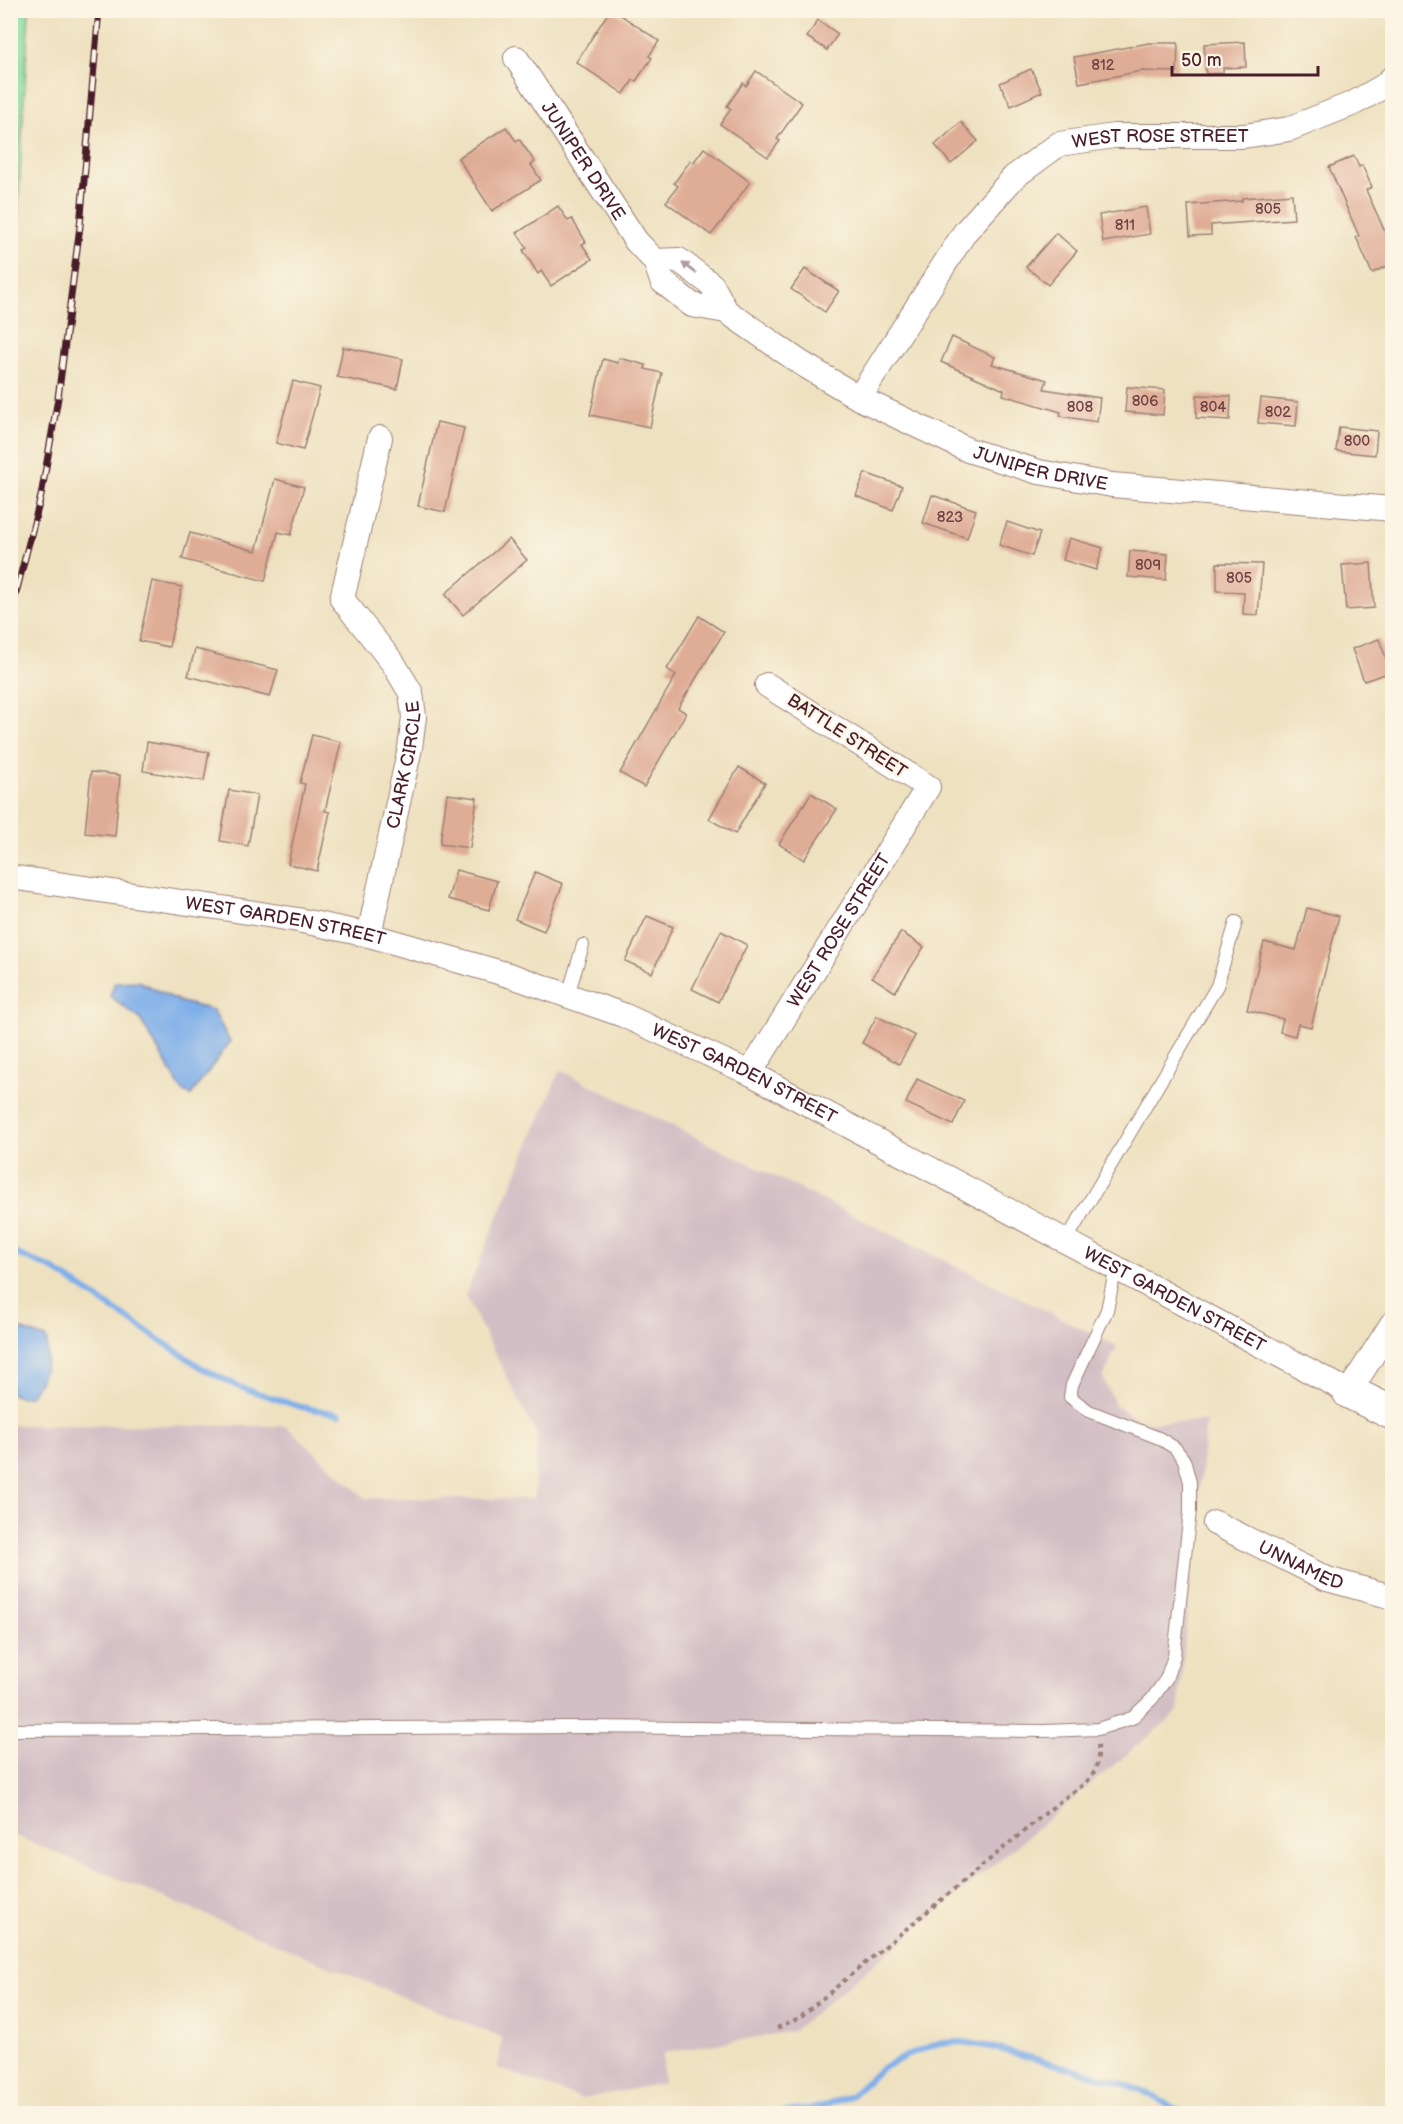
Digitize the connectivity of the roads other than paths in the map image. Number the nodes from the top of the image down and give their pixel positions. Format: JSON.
{"nodes":[{"id":1,"x":516,"y":58,"type":"dead end"},
{"id":2,"x":1390,"y":89,"type":"edge"},
{"id":3,"x":860,"y":398,"type":"junction"},
{"id":4,"x":380,"y":438,"type":"dead end"},
{"id":5,"x":1392,"y":509,"type":"edge"},
{"id":6,"x":767,"y":685,"type":"dead end"},
{"id":7,"x":928,"y":787,"type":"joint"},
{"id":8,"x":10,"y":877,"type":"edge"},
{"id":9,"x":1236,"y":922,"type":"dead end"},
{"id":10,"x":369,"y":935,"type":"junction"},
{"id":11,"x":583,"y":945,"type":"dead end"},
{"id":12,"x":568,"y":995,"type":"junction"},
{"id":13,"x":750,"y":1073,"type":"junction"},
{"id":14,"x":1066,"y":1241,"type":"junction"},
{"id":15,"x":1116,"y":1268,"type":"junction"},
{"id":16,"x":1392,"y":1324,"type":"edge"},
{"id":17,"x":1349,"y":1392,"type":"junction"},
{"id":18,"x":1392,"y":1413,"type":"edge"},
{"id":19,"x":1215,"y":1523,"type":"dead end"},
{"id":20,"x":1392,"y":1597,"type":"edge"},
{"id":21,"x":10,"y":1730,"type":"edge"}],
"edges":[{"from":1,"to":3,"type":"street","name":"JUNIPER DRIVE"},
{"from":2,"to":3,"type":"street","name":"WEST ROSE STREET"},
{"from":3,"to":5,"type":"street","name":"JUNIPER DRIVE"},
{"from":4,"to":10,"type":"street","name":"CLARK CIRCLE"},
{"from":6,"to":7,"type":"street","name":"BATTLE STREET"},
{"from":7,"to":13,"type":"street","name":"WEST ROSE STREET"},
{"from":8,"to":10,"type":"street","name":"WEST GARDEN STREET"},
{"from":9,"to":14,"type":"lane"},
{"from":10,"to":12,"type":"street","name":"WEST GARDEN STREET"},
{"from":11,"to":12,"type":"lane"},
{"from":12,"to":13,"type":"street","name":"WEST GARDEN STREET"},
{"from":13,"to":14,"type":"street","name":"WEST GARDEN STREET"},
{"from":14,"to":15,"type":"street","name":"WEST GARDEN STREET"},
{"from":15,"to":17,"type":"street","name":"WEST GARDEN STREET"},
{"from":15,"to":21,"type":"lane"},
{"from":16,"to":17,"type":"street"},
{"from":17,"to":18,"type":"street"},
{"from":19,"to":20,"type":"street","name":"UNNAMED"}]}
